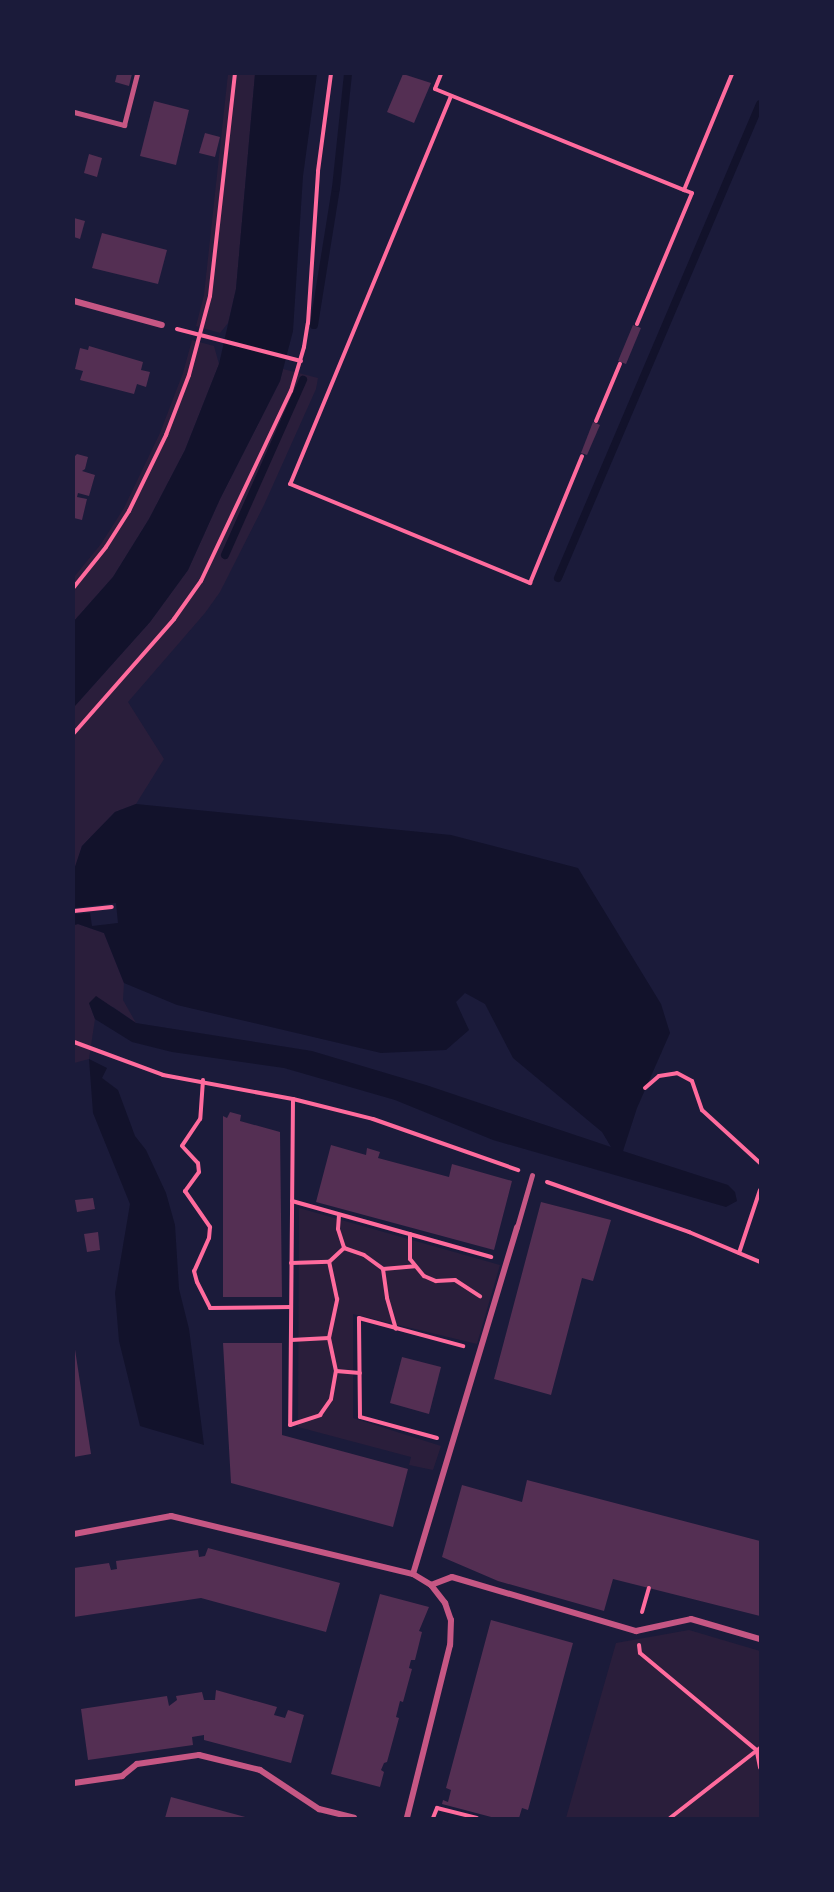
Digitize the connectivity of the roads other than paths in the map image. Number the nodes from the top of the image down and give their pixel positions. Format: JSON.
{"nodes":[{"id":1,"x":137,"y":74,"type":"edge"},
{"id":2,"x":74,"y":112,"type":"edge"},
{"id":3,"x":74,"y":301,"type":"edge"},
{"id":4,"x":162,"y":325,"type":"road end"},
{"id":5,"x":532,"y":1175,"type":"road end"},
{"id":6,"x":517,"y":1227,"type":"joint"},
{"id":7,"x":74,"y":1533,"type":"edge"},
{"id":8,"x":413,"y":1574,"type":"junction"},
{"id":9,"x":431,"y":1585,"type":"junction"},
{"id":10,"x":760,"y":1639,"type":"edge"},
{"id":11,"x":74,"y":1783,"type":"edge"},
{"id":12,"x":354,"y":1818,"type":"edge"},
{"id":13,"x":407,"y":1818,"type":"edge"}],
"edges":[{"from":1,"to":2,"type":"street"},
{"from":3,"to":4,"type":"street"},
{"from":5,"to":6,"type":"street"},
{"from":6,"to":8,"type":"street"},
{"from":7,"to":8,"type":"street"},
{"from":8,"to":9,"type":"street"},
{"from":9,"to":10,"type":"street"},
{"from":9,"to":13,"type":"street"},
{"from":11,"to":12,"type":"street"}]}
